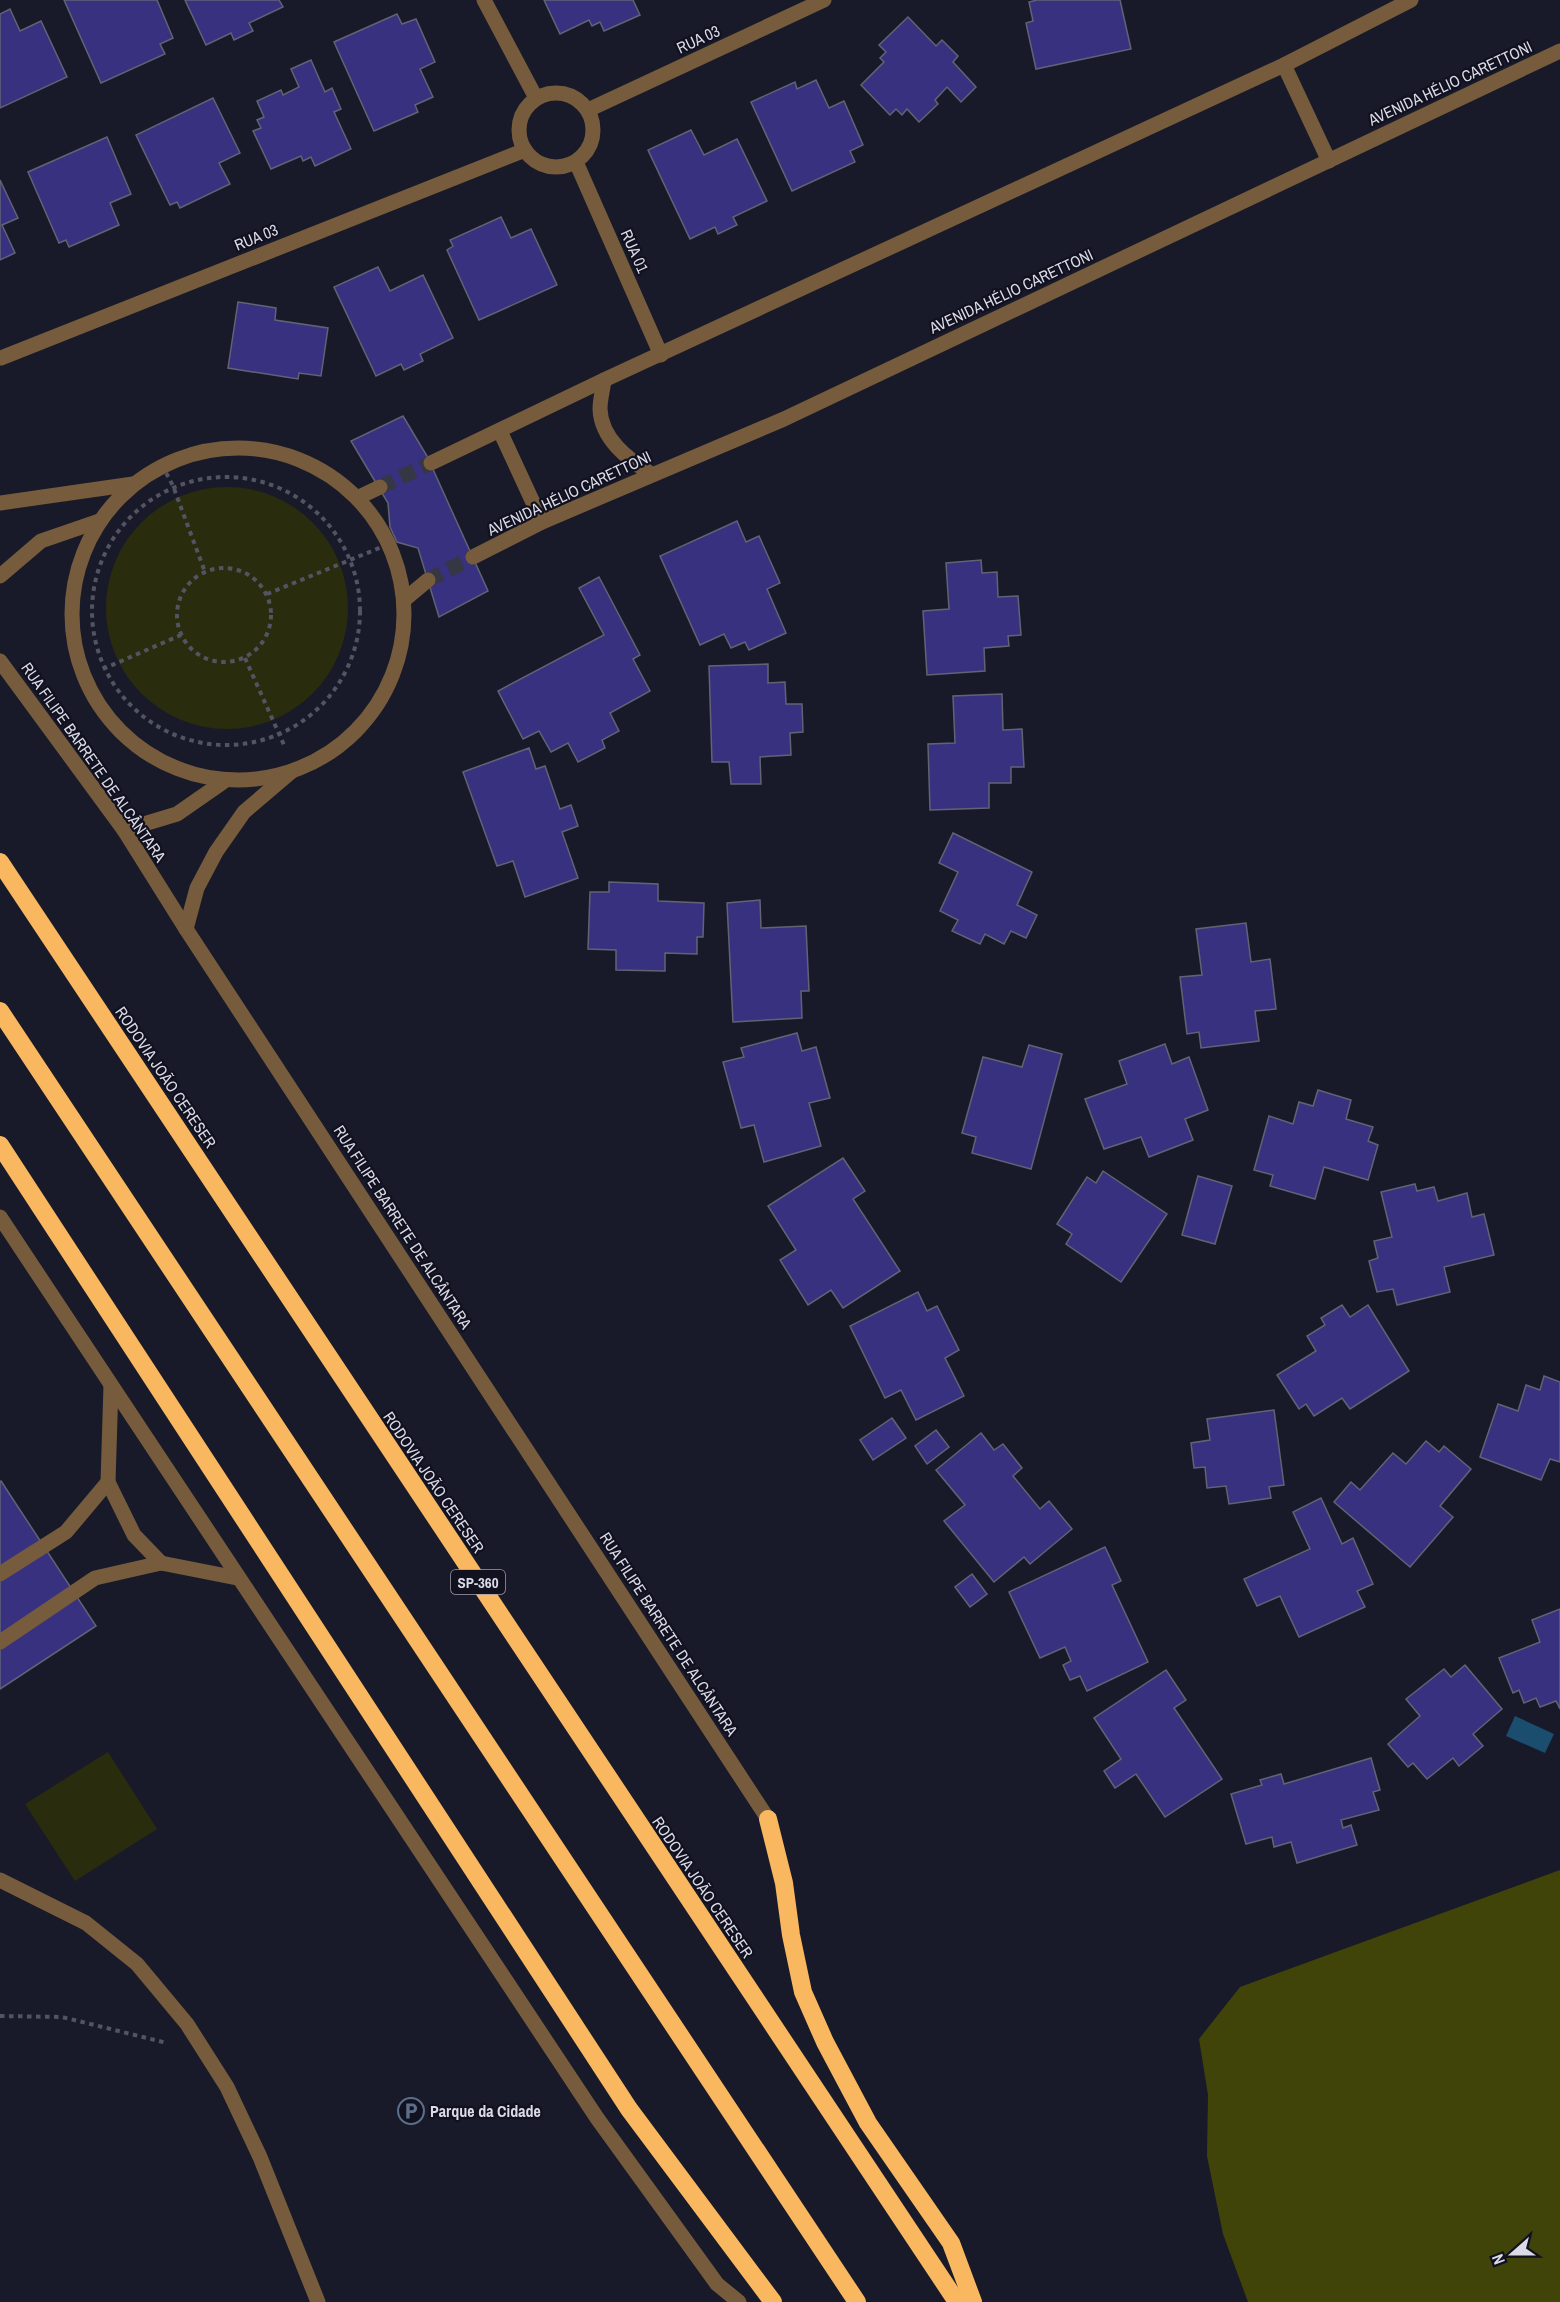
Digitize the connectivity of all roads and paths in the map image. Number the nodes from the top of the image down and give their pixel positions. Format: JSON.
{"nodes":[{"id":1,"x":484,"y":0,"type":"edge"},
{"id":2,"x":824,"y":0,"type":"edge"},
{"id":3,"x":1411,"y":0,"type":"edge"},
{"id":4,"x":1560,"y":51,"type":"edge"},
{"id":5,"x":1284,"y":64,"type":"junction"},
{"id":6,"x":537,"y":98,"type":"junction"},
{"id":7,"x":588,"y":110,"type":"junction"},
{"id":8,"x":525,"y":150,"type":"junction"},
{"id":9,"x":1329,"y":161,"type":"junction"},
{"id":10,"x":576,"y":162,"type":"junction"},
{"id":11,"x":661,"y":355,"type":"junction"},
{"id":12,"x":1,"y":358,"type":"edge"},
{"id":13,"x":604,"y":380,"type":"junction"},
{"id":14,"x":500,"y":431,"type":"junction"},
{"id":15,"x":431,"y":464,"type":"tunnel mouth"},
{"id":16,"x":162,"y":465,"type":"junction"},
{"id":17,"x":651,"y":474,"type":"junction"},
{"id":18,"x":133,"y":484,"type":"junction"},
{"id":19,"x":173,"y":486,"type":"junction"},
{"id":20,"x":380,"y":488,"type":"tunnel mouth"},
{"id":21,"x":357,"y":498,"type":"junction"},
{"id":22,"x":0,"y":503,"type":"edge"},
{"id":23,"x":99,"y":521,"type":"junction"},
{"id":24,"x":542,"y":522,"type":"junction"},
{"id":25,"x":389,"y":544,"type":"junction"},
{"id":26,"x":473,"y":557,"type":"tunnel mouth"},
{"id":27,"x":351,"y":560,"type":"junction"},
{"id":28,"x":205,"y":572,"type":"junction"},
{"id":29,"x":0,"y":576,"type":"edge"},
{"id":30,"x":428,"y":580,"type":"tunnel mouth"},
{"id":31,"x":267,"y":594,"type":"junction"},
{"id":32,"x":404,"y":600,"type":"junction"},
{"id":33,"x":181,"y":635,"type":"junction"},
{"id":34,"x":245,"y":658,"type":"junction"},
{"id":35,"x":0,"y":661,"type":"edge"},
{"id":36,"x":103,"y":669,"type":"junction"},
{"id":37,"x":280,"y":734,"type":"junction"},
{"id":38,"x":293,"y":770,"type":"junction"},
{"id":39,"x":224,"y":782,"type":"junction"},
{"id":40,"x":124,"y":830,"type":"junction"},
{"id":41,"x":0,"y":862,"type":"edge"},
{"id":42,"x":186,"y":929,"type":"junction"},
{"id":43,"x":0,"y":1011,"type":"edge"},
{"id":44,"x":0,"y":1145,"type":"edge"},
{"id":45,"x":0,"y":1217,"type":"edge"},
{"id":46,"x":111,"y":1385,"type":"junction"},
{"id":47,"x":108,"y":1482,"type":"junction"},
{"id":48,"x":161,"y":1563,"type":"junction"},
{"id":49,"x":0,"y":1574,"type":"edge"},
{"id":50,"x":237,"y":1578,"type":"junction"},
{"id":51,"x":0,"y":1642,"type":"edge"},
{"id":52,"x":768,"y":1819,"type":"joint"},
{"id":53,"x":0,"y":1880,"type":"edge"},
{"id":54,"x":0,"y":2016,"type":"edge"},
{"id":55,"x":205,"y":2052,"type":"junction"},
{"id":56,"x":318,"y":2302,"type":"edge"},
{"id":57,"x":740,"y":2302,"type":"edge"},
{"id":58,"x":773,"y":2302,"type":"edge"},
{"id":59,"x":858,"y":2302,"type":"edge"},
{"id":60,"x":957,"y":2302,"type":"edge"},
{"id":61,"x":973,"y":2302,"type":"edge"}],
"edges":[{"from":1,"to":6,"type":"street"},
{"from":2,"to":7,"type":"street","name":"RUA 03"},
{"from":3,"to":5,"type":"street"},
{"from":4,"to":9,"type":"street","name":"AVENIDA HÉLIO CARETTONI"},
{"from":5,"to":9,"type":"street"},
{"from":5,"to":11,"type":"street"},
{"from":6,"to":7,"type":"street"},
{"from":6,"to":8,"type":"street"},
{"from":7,"to":10,"type":"street"},
{"from":8,"to":10,"type":"street"},
{"from":8,"to":12,"type":"street","name":"RUA 03"},
{"from":9,"to":17,"type":"street","name":"AVENIDA HÉLIO CARETTONI"},
{"from":10,"to":11,"type":"street","name":"RUA 01"},
{"from":11,"to":13,"type":"street"},
{"from":13,"to":14,"type":"street"},
{"from":13,"to":17,"type":"street"},
{"from":14,"to":15,"type":"street"},
{"from":14,"to":24,"type":"street"},
{"from":16,"to":18,"type":"street"},
{"from":16,"to":19,"type":"path"},
{"from":16,"to":21,"type":"street"},
{"from":17,"to":24,"type":"street","name":"AVENIDA HÉLIO CARETTONI"},
{"from":18,"to":22,"type":"street"},
{"from":18,"to":23,"type":"street"},
{"from":19,"to":27,"type":"path"},
{"from":19,"to":28,"type":"path"},
{"from":19,"to":36,"type":"path"},
{"from":20,"to":21,"type":"street"},
{"from":21,"to":25,"type":"street"},
{"from":23,"to":29,"type":"street"},
{"from":23,"to":39,"type":"street"},
{"from":24,"to":26,"type":"street","name":"AVENIDA HÉLIO CARETTONI"},
{"from":25,"to":27,"type":"path"},
{"from":25,"to":32,"type":"street"},
{"from":27,"to":31,"type":"path"},
{"from":27,"to":37,"type":"path"},
{"from":28,"to":31,"type":"path"},
{"from":28,"to":33,"type":"path"},
{"from":30,"to":32,"type":"street"},
{"from":31,"to":34,"type":"path"},
{"from":32,"to":38,"type":"street"},
{"from":33,"to":34,"type":"path"},
{"from":33,"to":36,"type":"path"},
{"from":34,"to":37,"type":"path"},
{"from":35,"to":40,"type":"street","name":"RUA FILIPE BARRETE DE ALCÂNTARA"},
{"from":36,"to":37,"type":"path"},
{"from":37,"to":38,"type":"path"},
{"from":38,"to":39,"type":"street"},
{"from":38,"to":42,"type":"street"},
{"from":39,"to":40,"type":"street"},
{"from":40,"to":42,"type":"street","name":"RUA FILIPE BARRETE DE ALCÂNTARA"},
{"from":41,"to":60,"type":"highway","name":"RODOVIA JOÃO CERESER","number":"SP-360"},
{"from":42,"to":52,"type":"street","name":"RUA FILIPE BARRETE DE ALCÂNTARA"},
{"from":43,"to":59,"type":"highway"},
{"from":44,"to":58,"type":"highway"},
{"from":45,"to":46,"type":"street"},
{"from":46,"to":47,"type":"street"},
{"from":46,"to":50,"type":"street"},
{"from":47,"to":48,"type":"street"},
{"from":47,"to":49,"type":"street"},
{"from":48,"to":50,"type":"street"},
{"from":48,"to":51,"type":"street"},
{"from":50,"to":57,"type":"street"},
{"from":52,"to":61,"type":"highway"},
{"from":53,"to":55,"type":"street"},
{"from":54,"to":55,"type":"path"},
{"from":55,"to":56,"type":"street"}]}
